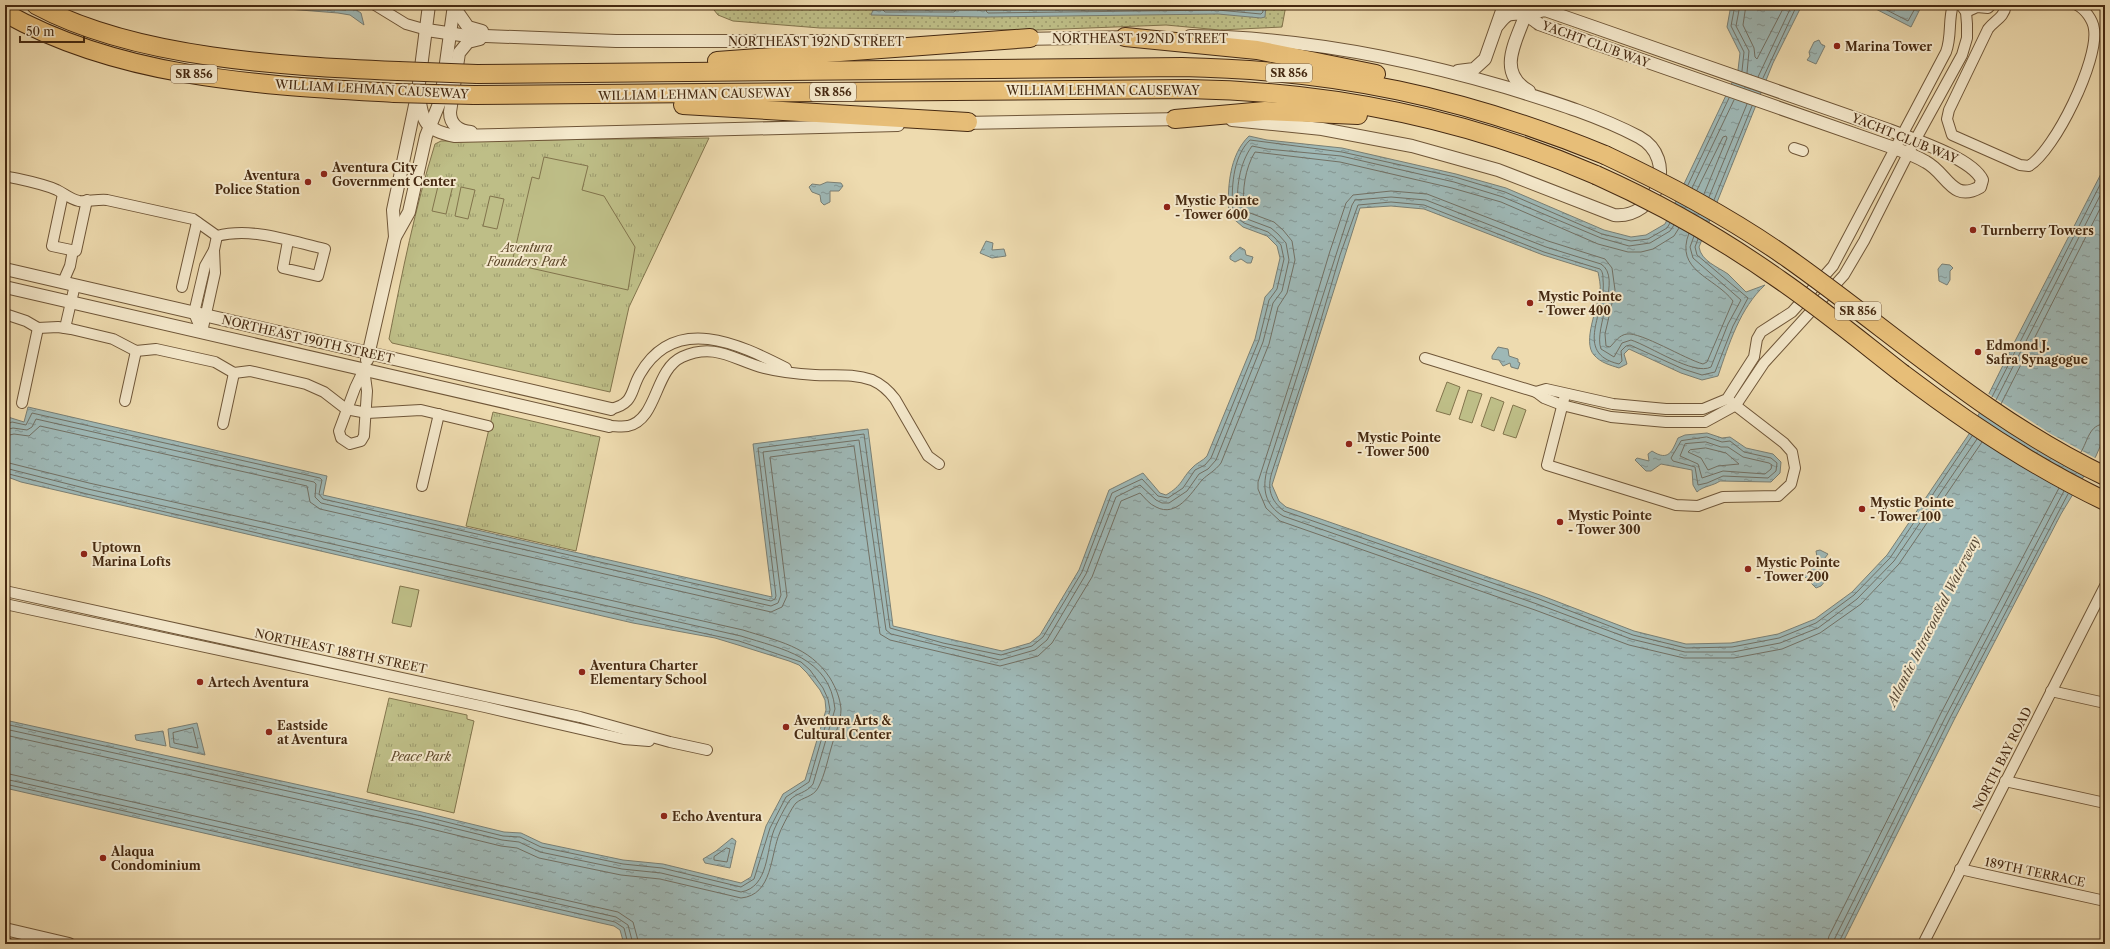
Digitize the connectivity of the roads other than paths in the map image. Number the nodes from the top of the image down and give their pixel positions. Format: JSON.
{"nodes":[{"id":1,"x":36,"y":5,"type":"edge"},
{"id":2,"x":376,"y":5,"type":"edge"},
{"id":3,"x":429,"y":5,"type":"edge"},
{"id":4,"x":1504,"y":5,"type":"edge"},
{"id":5,"x":1516,"y":5,"type":"edge"},
{"id":6,"x":1953,"y":5,"type":"edge"},
{"id":7,"x":1991,"y":5,"type":"edge"},
{"id":8,"x":2006,"y":5,"type":"edge"},
{"id":9,"x":2077,"y":5,"type":"edge"},
{"id":10,"x":454,"y":6,"type":"edge"},
{"id":11,"x":1964,"y":8,"type":"edge"},
{"id":12,"x":1528,"y":9,"type":"edge"},
{"id":13,"x":5,"y":12,"type":"edge"},
{"id":14,"x":1498,"y":25,"type":"junction"},
{"id":15,"x":427,"y":30,"type":"junction"},
{"id":16,"x":450,"y":34,"type":"junction"},
{"id":17,"x":503,"y":35,"type":"junction"},
{"id":18,"x":1125,"y":37,"type":"junction"},
{"id":19,"x":1030,"y":38,"type":"junction"},
{"id":20,"x":1947,"y":49,"type":"junction"},
{"id":21,"x":1962,"y":55,"type":"junction"},
{"id":22,"x":1442,"y":68,"type":"junction"},
{"id":23,"x":619,"y":73,"type":"junction"},
{"id":24,"x":418,"y":91,"type":"junction"},
{"id":25,"x":499,"y":95,"type":"junction"},
{"id":26,"x":1543,"y":98,"type":"junction"},
{"id":27,"x":1471,"y":107,"type":"junction"},
{"id":28,"x":1175,"y":119,"type":"junction"},
{"id":29,"x":968,"y":122,"type":"junction"},
{"id":30,"x":1449,"y":124,"type":"junction"},
{"id":31,"x":430,"y":128,"type":"junction"},
{"id":32,"x":442,"y":133,"type":"junction"},
{"id":33,"x":510,"y":133,"type":"junction"},
{"id":34,"x":1901,"y":134,"type":"junction"},
{"id":35,"x":1916,"y":140,"type":"junction"},
{"id":36,"x":1894,"y":148,"type":"junction"},
{"id":37,"x":1908,"y":154,"type":"junction"},
{"id":38,"x":5,"y":176,"type":"edge"},
{"id":39,"x":417,"y":178,"type":"junction"},
{"id":40,"x":63,"y":194,"type":"junction"},
{"id":41,"x":87,"y":200,"type":"junction"},
{"id":42,"x":1867,"y":203,"type":"junction"},
{"id":43,"x":1880,"y":211,"type":"junction"},
{"id":44,"x":197,"y":222,"type":"junction"},
{"id":45,"x":217,"y":236,"type":"junction"},
{"id":46,"x":395,"y":237,"type":"junction"},
{"id":47,"x":288,"y":241,"type":"junction"},
{"id":48,"x":73,"y":250,"type":"junction"},
{"id":49,"x":214,"y":250,"type":"junction"},
{"id":50,"x":1833,"y":266,"type":"junction"},
{"id":51,"x":5,"y":269,"type":"edge"},
{"id":52,"x":1844,"y":275,"type":"junction"},
{"id":53,"x":69,"y":284,"type":"junction"},
{"id":54,"x":5,"y":287,"type":"edge"},
{"id":55,"x":182,"y":287,"type":"dead end"},
{"id":56,"x":71,"y":302,"type":"junction"},
{"id":57,"x":1792,"y":312,"type":"junction"},
{"id":58,"x":5,"y":314,"type":"edge"},
{"id":59,"x":204,"y":315,"type":"junction"},
{"id":60,"x":1801,"y":322,"type":"junction"},
{"id":61,"x":38,"y":328,"type":"junction"},
{"id":62,"x":65,"y":328,"type":"junction"},
{"id":63,"x":202,"y":332,"type":"junction"},
{"id":64,"x":136,"y":351,"type":"junction"},
{"id":65,"x":369,"y":353,"type":"junction"},
{"id":66,"x":1754,"y":357,"type":"junction"},
{"id":67,"x":1425,"y":358,"type":"dead end"},
{"id":68,"x":1764,"y":363,"type":"junction"},
{"id":69,"x":364,"y":369,"type":"junction"},
{"id":70,"x":793,"y":372,"type":"junction"},
{"id":71,"x":234,"y":373,"type":"junction"},
{"id":72,"x":514,"y":386,"type":"junction"},
{"id":73,"x":1536,"y":392,"type":"junction"},
{"id":74,"x":1565,"y":393,"type":"junction"},
{"id":75,"x":125,"y":401,"type":"dead end"},
{"id":76,"x":506,"y":402,"type":"junction"},
{"id":77,"x":1731,"y":402,"type":"junction"},
{"id":78,"x":22,"y":403,"type":"dead end"},
{"id":79,"x":1562,"y":405,"type":"junction"},
{"id":80,"x":346,"y":408,"type":"junction"},
{"id":81,"x":611,"y":409,"type":"joint"},
{"id":82,"x":367,"y":413,"type":"junction"},
{"id":83,"x":439,"y":414,"type":"junction"},
{"id":84,"x":223,"y":424,"type":"dead end"},
{"id":85,"x":488,"y":426,"type":"dead end"},
{"id":86,"x":610,"y":426,"type":"joint"},
{"id":87,"x":939,"y":464,"type":"dead end"},
{"id":88,"x":2105,"y":476,"type":"edge"},
{"id":89,"x":422,"y":486,"type":"dead end"},
{"id":90,"x":2105,"y":501,"type":"edge"},
{"id":91,"x":2105,"y":586,"type":"edge"},
{"id":92,"x":5,"y":591,"type":"edge"},
{"id":93,"x":2101,"y":603,"type":"edge"},
{"id":94,"x":5,"y":604,"type":"edge"},
{"id":95,"x":2051,"y":692,"type":"junction"},
{"id":96,"x":2105,"y":703,"type":"edge"},
{"id":97,"x":670,"y":742,"type":"junction"},
{"id":98,"x":707,"y":750,"type":"dead end"},
{"id":99,"x":2005,"y":781,"type":"junction"},
{"id":100,"x":2105,"y":802,"type":"edge"},
{"id":101,"x":1960,"y":869,"type":"junction"},
{"id":102,"x":2105,"y":901,"type":"edge"},
{"id":103,"x":5,"y":929,"type":"edge"},
{"id":104,"x":50,"y":942,"type":"edge"},
{"id":105,"x":69,"y":944,"type":"edge"},
{"id":106,"x":1923,"y":944,"type":"edge"}],
"edges":[{"from":1,"to":23,"type":"highway","name":"WILLIAM LEHMAN CAUSEWAY","number":"SR 856","bridge":true},
{"from":2,"to":15,"type":"street","name":"NORTHEAST 192ND STREET"},
{"from":3,"to":15,"type":"street"},
{"from":4,"to":14,"type":"street"},
{"from":5,"to":12,"type":"street"},
{"from":6,"to":20,"type":"street"},
{"from":7,"to":11,"type":"street"},
{"from":8,"to":9,"type":"street"},
{"from":10,"to":16,"type":"street"},
{"from":10,"to":17,"type":"street"},
{"from":11,"to":21,"type":"street"},
{"from":12,"to":14,"type":"street"},
{"from":12,"to":26,"type":"street"},
{"from":12,"to":34,"type":"street","name":"YACHT CLUB WAY"},
{"from":12,"to":36,"type":"street","name":"YACHT CLUB WAY"},
{"from":13,"to":25,"type":"highway","name":"WILLIAM LEHMAN CAUSEWAY","number":"SR 856","bridge":true},
{"from":14,"to":22,"type":"street"},
{"from":15,"to":16,"type":"street","name":"NORTHEAST 192ND STREET"},
{"from":15,"to":24,"type":"street"},
{"from":16,"to":17,"type":"street","name":"NORTHEAST 192ND STREET"},
{"from":16,"to":31,"type":"street"},
{"from":17,"to":19,"type":"street","name":"NORTHEAST 192ND STREET"},
{"from":17,"to":33,"type":"street"},
{"from":18,"to":19,"type":"street","name":"NORTHEAST 192ND STREET"},
{"from":18,"to":22,"type":"street","name":"NORTHEAST 192ND STREET"},
{"from":18,"to":27,"type":"highway"},
{"from":19,"to":23,"type":"highway"},
{"from":20,"to":21,"type":"street"},
{"from":20,"to":34,"type":"street"},
{"from":21,"to":35,"type":"street"},
{"from":22,"to":26,"type":"street","name":"NORTHEAST 192ND STREET"},
{"from":23,"to":27,"type":"highway","name":"WILLIAM LEHMAN CAUSEWAY","number":"SR 856"},
{"from":24,"to":31,"type":"street"},
{"from":24,"to":46,"type":"street"},
{"from":25,"to":29,"type":"highway"},
{"from":25,"to":30,"type":"highway","name":"WILLIAM LEHMAN CAUSEWAY","number":"SR 856"},
{"from":26,"to":28,"type":"street","name":"NORTHEAST 192ND STREET"},
{"from":27,"to":88,"type":"highway","name":"WILLIAM LEHMAN CAUSEWAY","number":"SR 856","bridge":true},
{"from":28,"to":29,"type":"street","name":"NORTHEAST 192ND STREET"},
{"from":28,"to":30,"type":"highway"},
{"from":29,"to":33,"type":"street","name":"NORTHEAST 192ND STREET"},
{"from":30,"to":90,"type":"highway","name":"WILLIAM LEHMAN CAUSEWAY","number":"SR 856","bridge":true},
{"from":31,"to":32,"type":"street","name":"NORTHEAST 192ND STREET"},
{"from":31,"to":39,"type":"street"},
{"from":32,"to":33,"type":"street","name":"NORTHEAST 192ND STREET"},
{"from":32,"to":39,"type":"street"},
{"from":34,"to":35,"type":"street","name":"YACHT CLUB WAY"},
{"from":34,"to":36,"type":"street"},
{"from":35,"to":37,"type":"street"},
{"from":35,"to":37,"type":"street","name":"YACHT CLUB WAY"},
{"from":36,"to":37,"type":"street","name":"YACHT CLUB WAY"},
{"from":36,"to":42,"type":"street"},
{"from":37,"to":43,"type":"street"},
{"from":38,"to":40,"type":"street"},
{"from":39,"to":46,"type":"street"},
{"from":40,"to":41,"type":"street"},
{"from":40,"to":48,"type":"street"},
{"from":41,"to":44,"type":"street"},
{"from":41,"to":48,"type":"street"},
{"from":42,"to":43,"type":"street"},
{"from":42,"to":50,"type":"street"},
{"from":43,"to":52,"type":"street"},
{"from":44,"to":45,"type":"street"},
{"from":44,"to":55,"type":"street"},
{"from":45,"to":47,"type":"street"},
{"from":45,"to":49,"type":"street"},
{"from":46,"to":65,"type":"street"},
{"from":47,"to":47,"type":"street"},
{"from":48,"to":53,"type":"street"},
{"from":49,"to":59,"type":"street"},
{"from":49,"to":59,"type":"street"},
{"from":50,"to":52,"type":"street"},
{"from":50,"to":57,"type":"street"},
{"from":51,"to":53,"type":"street","name":"NORTHEAST 190TH STREET"},
{"from":52,"to":60,"type":"street"},
{"from":53,"to":56,"type":"street"},
{"from":53,"to":59,"type":"street","name":"NORTHEAST 190TH STREET"},
{"from":54,"to":56,"type":"street","name":"NORTHEAST 190TH STREET"},
{"from":56,"to":62,"type":"street"},
{"from":56,"to":63,"type":"street","name":"NORTHEAST 190TH STREET"},
{"from":57,"to":60,"type":"street"},
{"from":57,"to":66,"type":"street"},
{"from":58,"to":61,"type":"street"},
{"from":59,"to":63,"type":"street"},
{"from":59,"to":63,"type":"street"},
{"from":59,"to":65,"type":"street","name":"NORTHEAST 190TH STREET"},
{"from":60,"to":68,"type":"street"},
{"from":61,"to":62,"type":"street"},
{"from":61,"to":78,"type":"street"},
{"from":62,"to":64,"type":"street"},
{"from":63,"to":69,"type":"street","name":"NORTHEAST 190TH STREET"},
{"from":64,"to":71,"type":"street"},
{"from":64,"to":75,"type":"street"},
{"from":65,"to":69,"type":"street"},
{"from":65,"to":72,"type":"street","name":"NORTHEAST 190TH STREET"},
{"from":66,"to":68,"type":"street"},
{"from":66,"to":77,"type":"street"},
{"from":67,"to":73,"type":"street"},
{"from":68,"to":77,"type":"street"},
{"from":69,"to":76,"type":"street","name":"NORTHEAST 190TH STREET"},
{"from":69,"to":80,"type":"street"},
{"from":69,"to":82,"type":"street"},
{"from":70,"to":81,"type":"street"},
{"from":70,"to":86,"type":"street"},
{"from":70,"to":87,"type":"street"},
{"from":71,"to":80,"type":"street"},
{"from":71,"to":84,"type":"street"},
{"from":72,"to":76,"type":"street"},
{"from":72,"to":81,"type":"street","name":"NORTHEAST 190TH STREET"},
{"from":73,"to":74,"type":"street"},
{"from":73,"to":79,"type":"street"},
{"from":74,"to":77,"type":"street"},
{"from":74,"to":79,"type":"street"},
{"from":76,"to":86,"type":"street","name":"NORTHEAST 190TH STREET"},
{"from":77,"to":79,"type":"street"},
{"from":77,"to":79,"type":"street"},
{"from":80,"to":82,"type":"street"},
{"from":80,"to":82,"type":"street"},
{"from":82,"to":83,"type":"street"},
{"from":83,"to":85,"type":"street"},
{"from":83,"to":89,"type":"street"},
{"from":91,"to":93,"type":"street","name":"NORTH BAY ROAD"},
{"from":92,"to":97,"type":"street","name":"NORTHEAST 188TH STREET"},
{"from":93,"to":95,"type":"street","name":"NORTH BAY ROAD"},
{"from":94,"to":97,"type":"street","name":"NORTHEAST 188TH STREET"},
{"from":95,"to":96,"type":"street"},
{"from":95,"to":99,"type":"street","name":"NORTH BAY ROAD"},
{"from":97,"to":98,"type":"street","name":"NORTHEAST 188TH STREET"},
{"from":99,"to":100,"type":"street"},
{"from":99,"to":101,"type":"street","name":"NORTH BAY ROAD"},
{"from":101,"to":102,"type":"street","name":"189TH TERRACE"},
{"from":101,"to":106,"type":"street","name":"NORTH BAY ROAD"},
{"from":103,"to":104,"type":"street"},
{"from":104,"to":105,"type":"street"}]}
